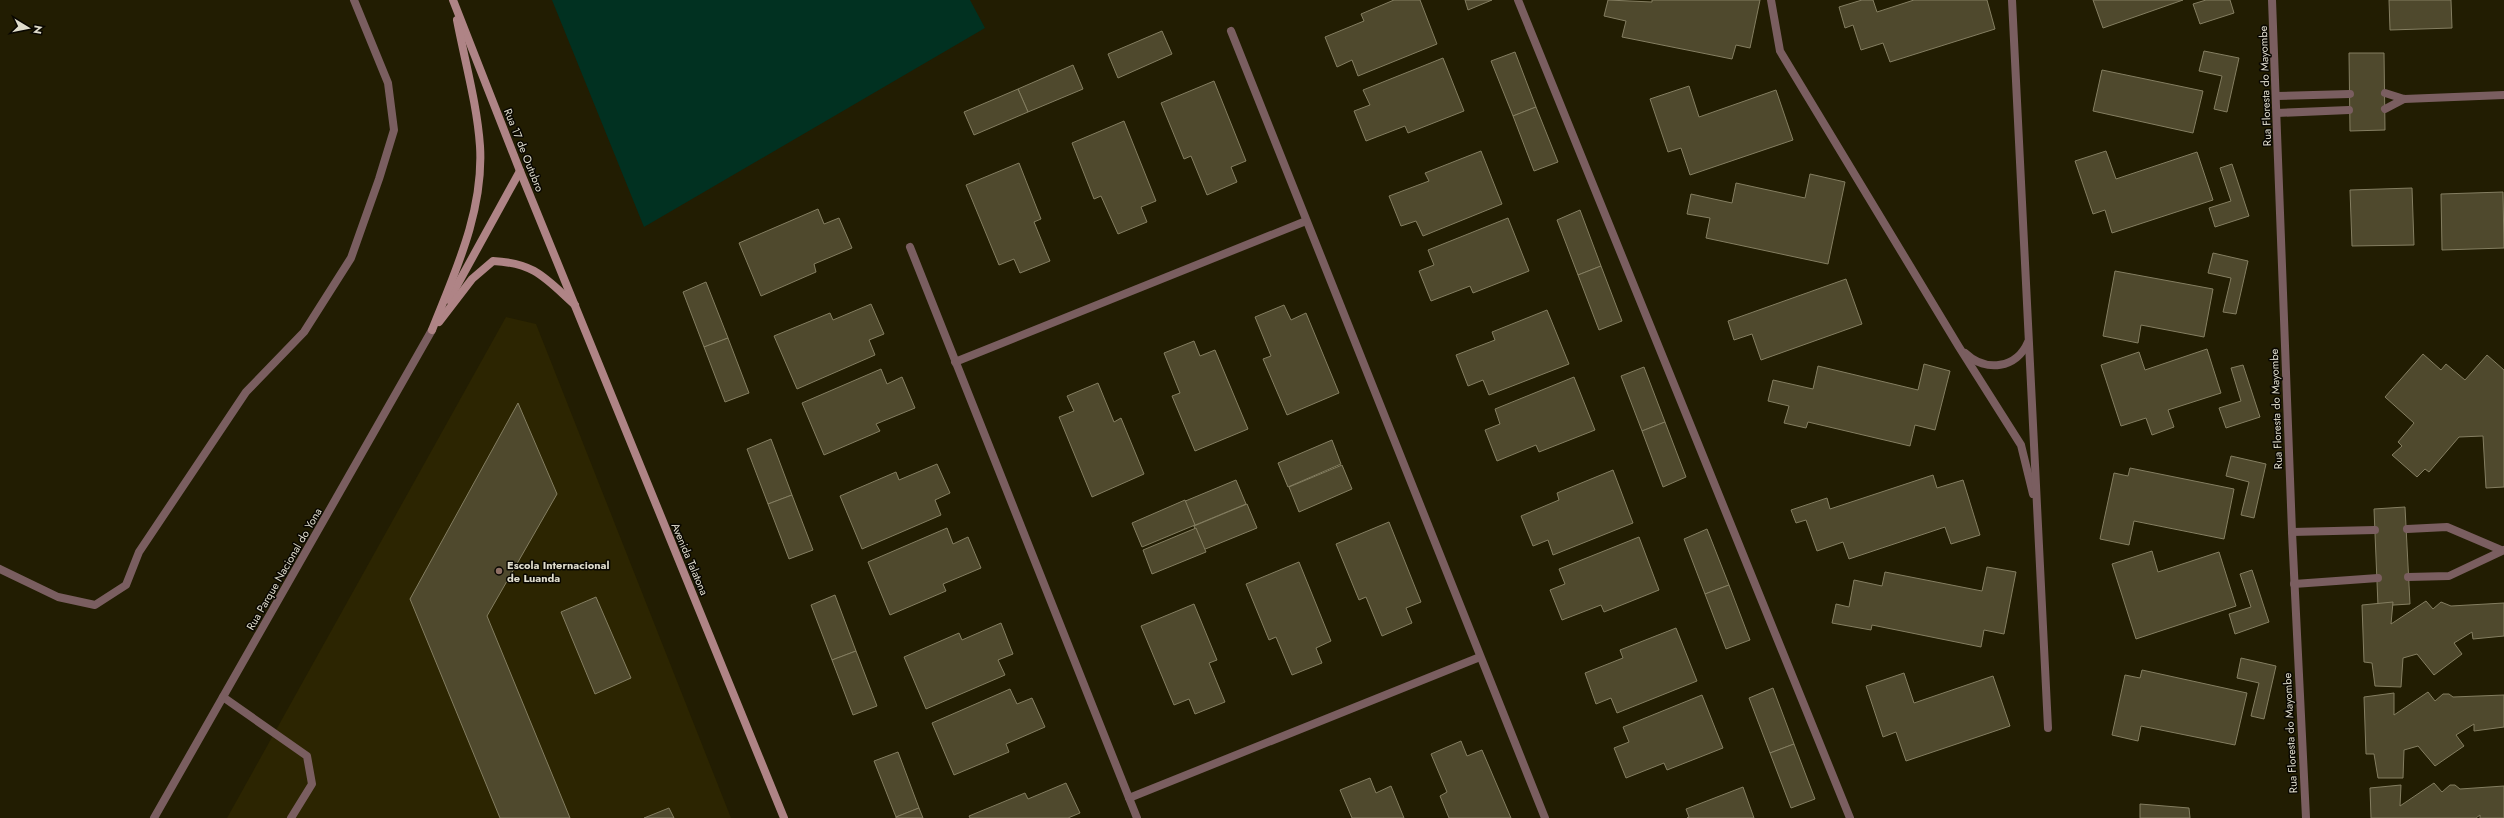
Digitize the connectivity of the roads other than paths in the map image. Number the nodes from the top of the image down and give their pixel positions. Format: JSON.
{"nodes":[{"id":1,"x":354,"y":0,"type":"edge"},
{"id":2,"x":453,"y":0,"type":"edge"},
{"id":3,"x":1518,"y":0,"type":"edge"},
{"id":4,"x":1771,"y":0,"type":"edge"},
{"id":5,"x":2012,"y":0,"type":"edge"},
{"id":6,"x":2272,"y":0,"type":"edge"},
{"id":7,"x":1231,"y":31,"type":"dead end"},
{"id":8,"x":2385,"y":93,"type":"dead end"},
{"id":9,"x":2350,"y":94,"type":"dead end"},
{"id":10,"x":2504,"y":95,"type":"edge"},
{"id":11,"x":2277,"y":96,"type":"junction"},
{"id":12,"x":2404,"y":99,"type":"junction"},
{"id":13,"x":2385,"y":109,"type":"dead end"},
{"id":14,"x":2349,"y":110,"type":"dead end"},
{"id":15,"x":2277,"y":113,"type":"junction"},
{"id":16,"x":520,"y":171,"type":"junction"},
{"id":17,"x":1306,"y":221,"type":"junction"},
{"id":18,"x":910,"y":247,"type":"dead end"},
{"id":19,"x":578,"y":307,"type":"junction"},
{"id":20,"x":432,"y":330,"type":"junction"},
{"id":21,"x":2029,"y":341,"type":"junction"},
{"id":22,"x":1959,"y":347,"type":"junction"},
{"id":23,"x":955,"y":362,"type":"junction"},
{"id":24,"x":2037,"y":512,"type":"junction"},
{"id":25,"x":2407,"y":529,"type":"dead end"},
{"id":26,"x":2375,"y":530,"type":"dead end"},
{"id":27,"x":2292,"y":532,"type":"junction"},
{"id":28,"x":2502,"y":550,"type":"edge"},
{"id":29,"x":0,"y":568,"type":"edge"},
{"id":30,"x":2408,"y":577,"type":"dead end"},
{"id":31,"x":2378,"y":578,"type":"dead end"},
{"id":32,"x":2294,"y":584,"type":"junction"},
{"id":33,"x":1480,"y":658,"type":"junction"},
{"id":34,"x":223,"y":697,"type":"junction"},
{"id":35,"x":2048,"y":728,"type":"dead end"},
{"id":36,"x":1129,"y":798,"type":"junction"},
{"id":37,"x":154,"y":818,"type":"edge"},
{"id":38,"x":291,"y":818,"type":"edge"},
{"id":39,"x":784,"y":818,"type":"edge"},
{"id":40,"x":1137,"y":818,"type":"edge"},
{"id":41,"x":1545,"y":818,"type":"edge"},
{"id":42,"x":1850,"y":818,"type":"edge"},
{"id":43,"x":2306,"y":818,"type":"edge"}],
"edges":[{"from":1,"to":29,"type":"street"},
{"from":2,"to":16,"type":"main road","name":"Rua 17 de Outubro"},
{"from":2,"to":20,"type":"main road"},
{"from":3,"to":42,"type":"street"},
{"from":4,"to":22,"type":"street"},
{"from":5,"to":21,"type":"street"},
{"from":6,"to":11,"type":"street","name":"Rua Floresta do Mayombe"},
{"from":7,"to":17,"type":"street"},
{"from":8,"to":12,"type":"street"},
{"from":9,"to":11,"type":"street"},
{"from":10,"to":12,"type":"street"},
{"from":11,"to":15,"type":"street","name":"Rua Floresta do Mayombe"},
{"from":12,"to":13,"type":"street"},
{"from":14,"to":15,"type":"street"},
{"from":15,"to":27,"type":"street","name":"Rua Floresta do Mayombe"},
{"from":16,"to":19,"type":"main road","name":"Rua 17 de Outubro"},
{"from":16,"to":20,"type":"main road"},
{"from":17,"to":23,"type":"street"},
{"from":17,"to":33,"type":"street"},
{"from":18,"to":23,"type":"street"},
{"from":19,"to":20,"type":"main road"},
{"from":19,"to":39,"type":"main road","name":"Avenida Talatona"},
{"from":20,"to":34,"type":"street","name":"Rua Parque Nacional do Yona"},
{"from":21,"to":22,"type":"street"},
{"from":21,"to":24,"type":"street"},
{"from":22,"to":24,"type":"street"},
{"from":23,"to":36,"type":"street"},
{"from":24,"to":35,"type":"street"},
{"from":25,"to":28,"type":"street"},
{"from":26,"to":27,"type":"street"},
{"from":27,"to":32,"type":"street","name":"Rua Floresta do Mayombe"},
{"from":28,"to":30,"type":"street"},
{"from":31,"to":32,"type":"street"},
{"from":32,"to":43,"type":"street","name":"Rua Floresta do Mayombe"},
{"from":33,"to":36,"type":"street"},
{"from":33,"to":41,"type":"street"},
{"from":34,"to":37,"type":"street","name":"Rua Parque Nacional do Yona"},
{"from":34,"to":38,"type":"street"},
{"from":36,"to":40,"type":"street"}]}
